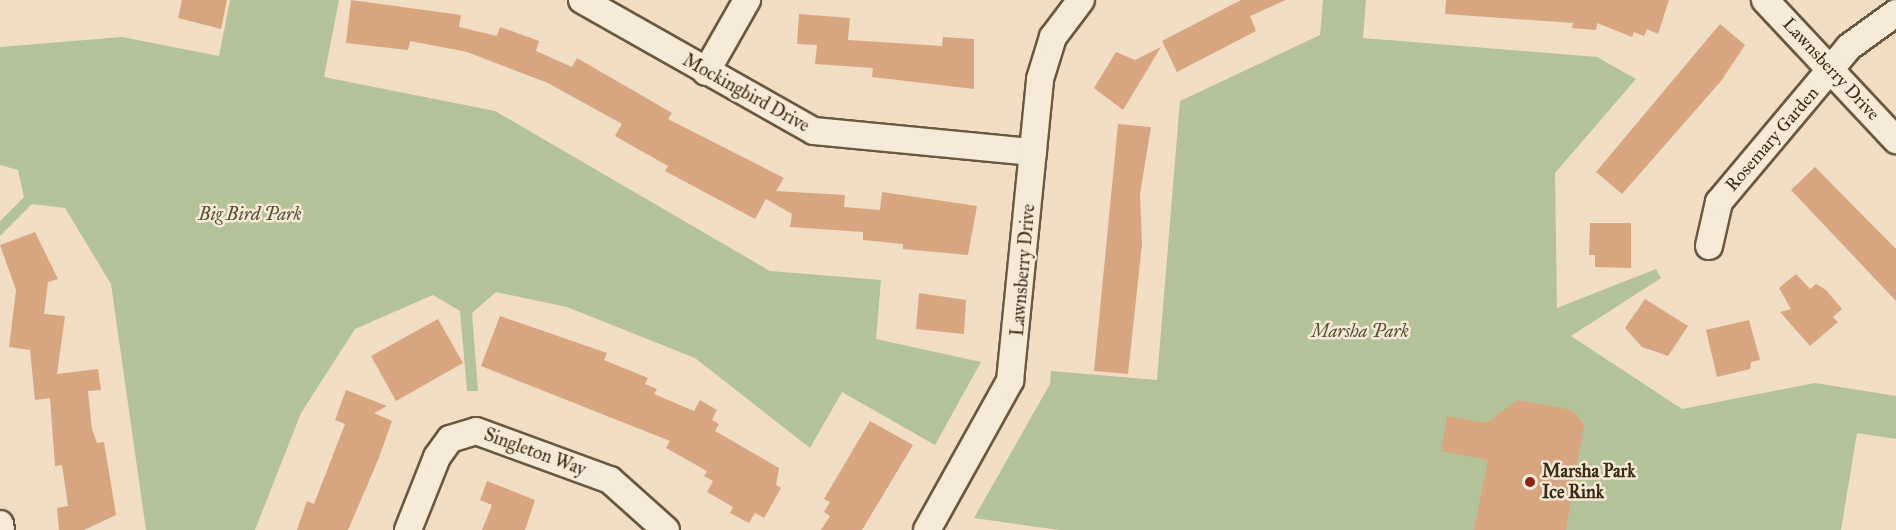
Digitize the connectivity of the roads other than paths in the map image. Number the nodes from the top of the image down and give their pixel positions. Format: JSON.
{"nodes":[{"id":1,"x":582,"y":0,"type":"edge"},
{"id":2,"x":747,"y":0,"type":"edge"},
{"id":3,"x":1081,"y":0,"type":"edge"},
{"id":4,"x":1765,"y":0,"type":"edge"},
{"id":5,"x":1896,"y":13,"type":"edge"},
{"id":6,"x":1832,"y":68,"type":"junction"},
{"id":7,"x":706,"y":72,"type":"junction"},
{"id":8,"x":1896,"y":140,"type":"edge"},
{"id":9,"x":1033,"y":152,"type":"junction"},
{"id":10,"x":1709,"y":246,"type":"dead end"},
{"id":11,"x":0,"y":524,"type":"edge"},
{"id":12,"x":1,"y":530,"type":"edge"},
{"id":13,"x":408,"y":530,"type":"edge"},
{"id":14,"x":666,"y":530,"type":"edge"},
{"id":15,"x":927,"y":530,"type":"edge"}],
"edges":[{"from":1,"to":7,"type":"street","name":"Mockingbird Drive"},
{"from":2,"to":7,"type":"street"},
{"from":3,"to":9,"type":"street","name":"Lawnsberry Drive"},
{"from":4,"to":6,"type":"street","name":"Lawnsberry Drive"},
{"from":5,"to":6,"type":"street","name":"Rosemary Garden"},
{"from":6,"to":8,"type":"street","name":"Lawnsberry Drive"},
{"from":6,"to":10,"type":"street","name":"Rosemary Garden"},
{"from":7,"to":9,"type":"street","name":"Mockingbird Drive"},
{"from":9,"to":15,"type":"street","name":"Lawnsberry Drive"},
{"from":11,"to":12,"type":"street"},
{"from":13,"to":14,"type":"street","name":"Singleton Way"}]}
